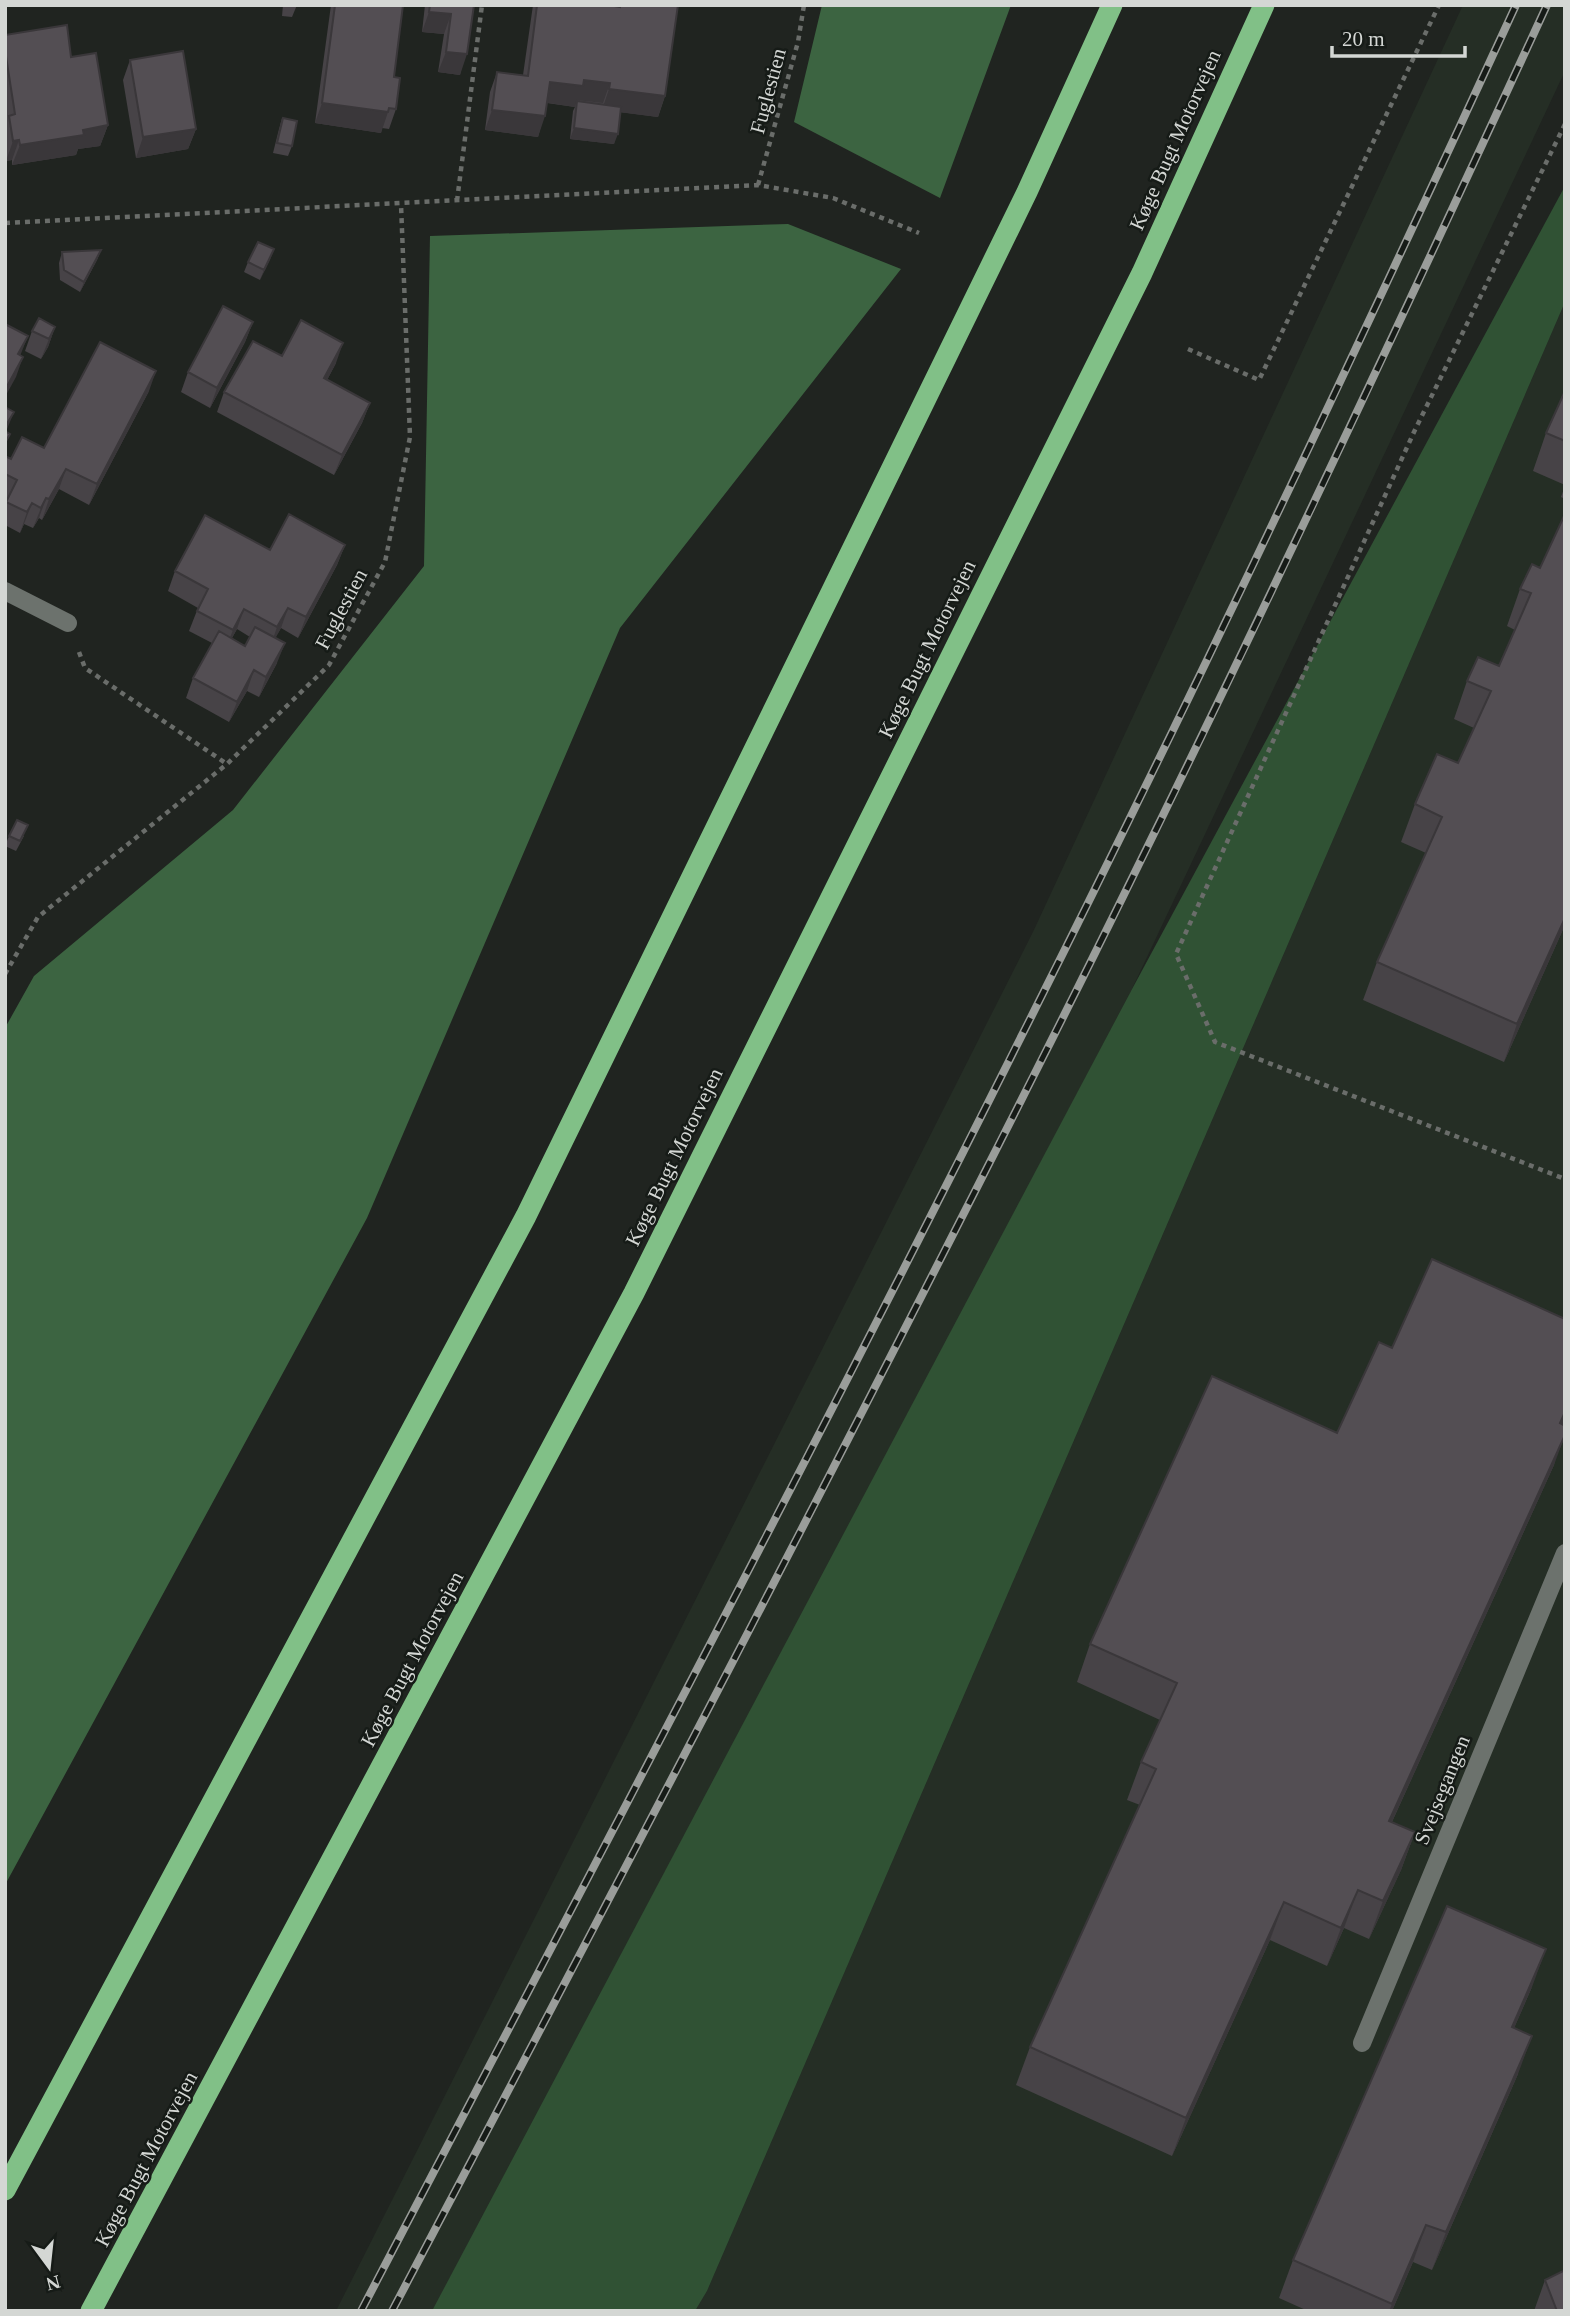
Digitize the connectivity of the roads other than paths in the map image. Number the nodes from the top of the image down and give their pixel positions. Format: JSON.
{"nodes":[{"id":1,"x":1112,"y":5,"type":"edge"},
{"id":2,"x":1264,"y":5,"type":"edge"},
{"id":3,"x":5,"y":591,"type":"edge"},
{"id":4,"x":68,"y":623,"type":"road end"},
{"id":5,"x":1565,"y":1553,"type":"edge"},
{"id":6,"x":1362,"y":2043,"type":"dead end"},
{"id":7,"x":5,"y":2190,"type":"edge"},
{"id":8,"x":91,"y":2311,"type":"edge"}],
"edges":[{"from":1,"to":7,"type":"highway"},
{"from":2,"to":8,"type":"highway","name":"Køge Bugt Motorvejen"},
{"from":3,"to":4,"type":"street"},
{"from":5,"to":6,"type":"street","name":"Svejsegangen"}]}
